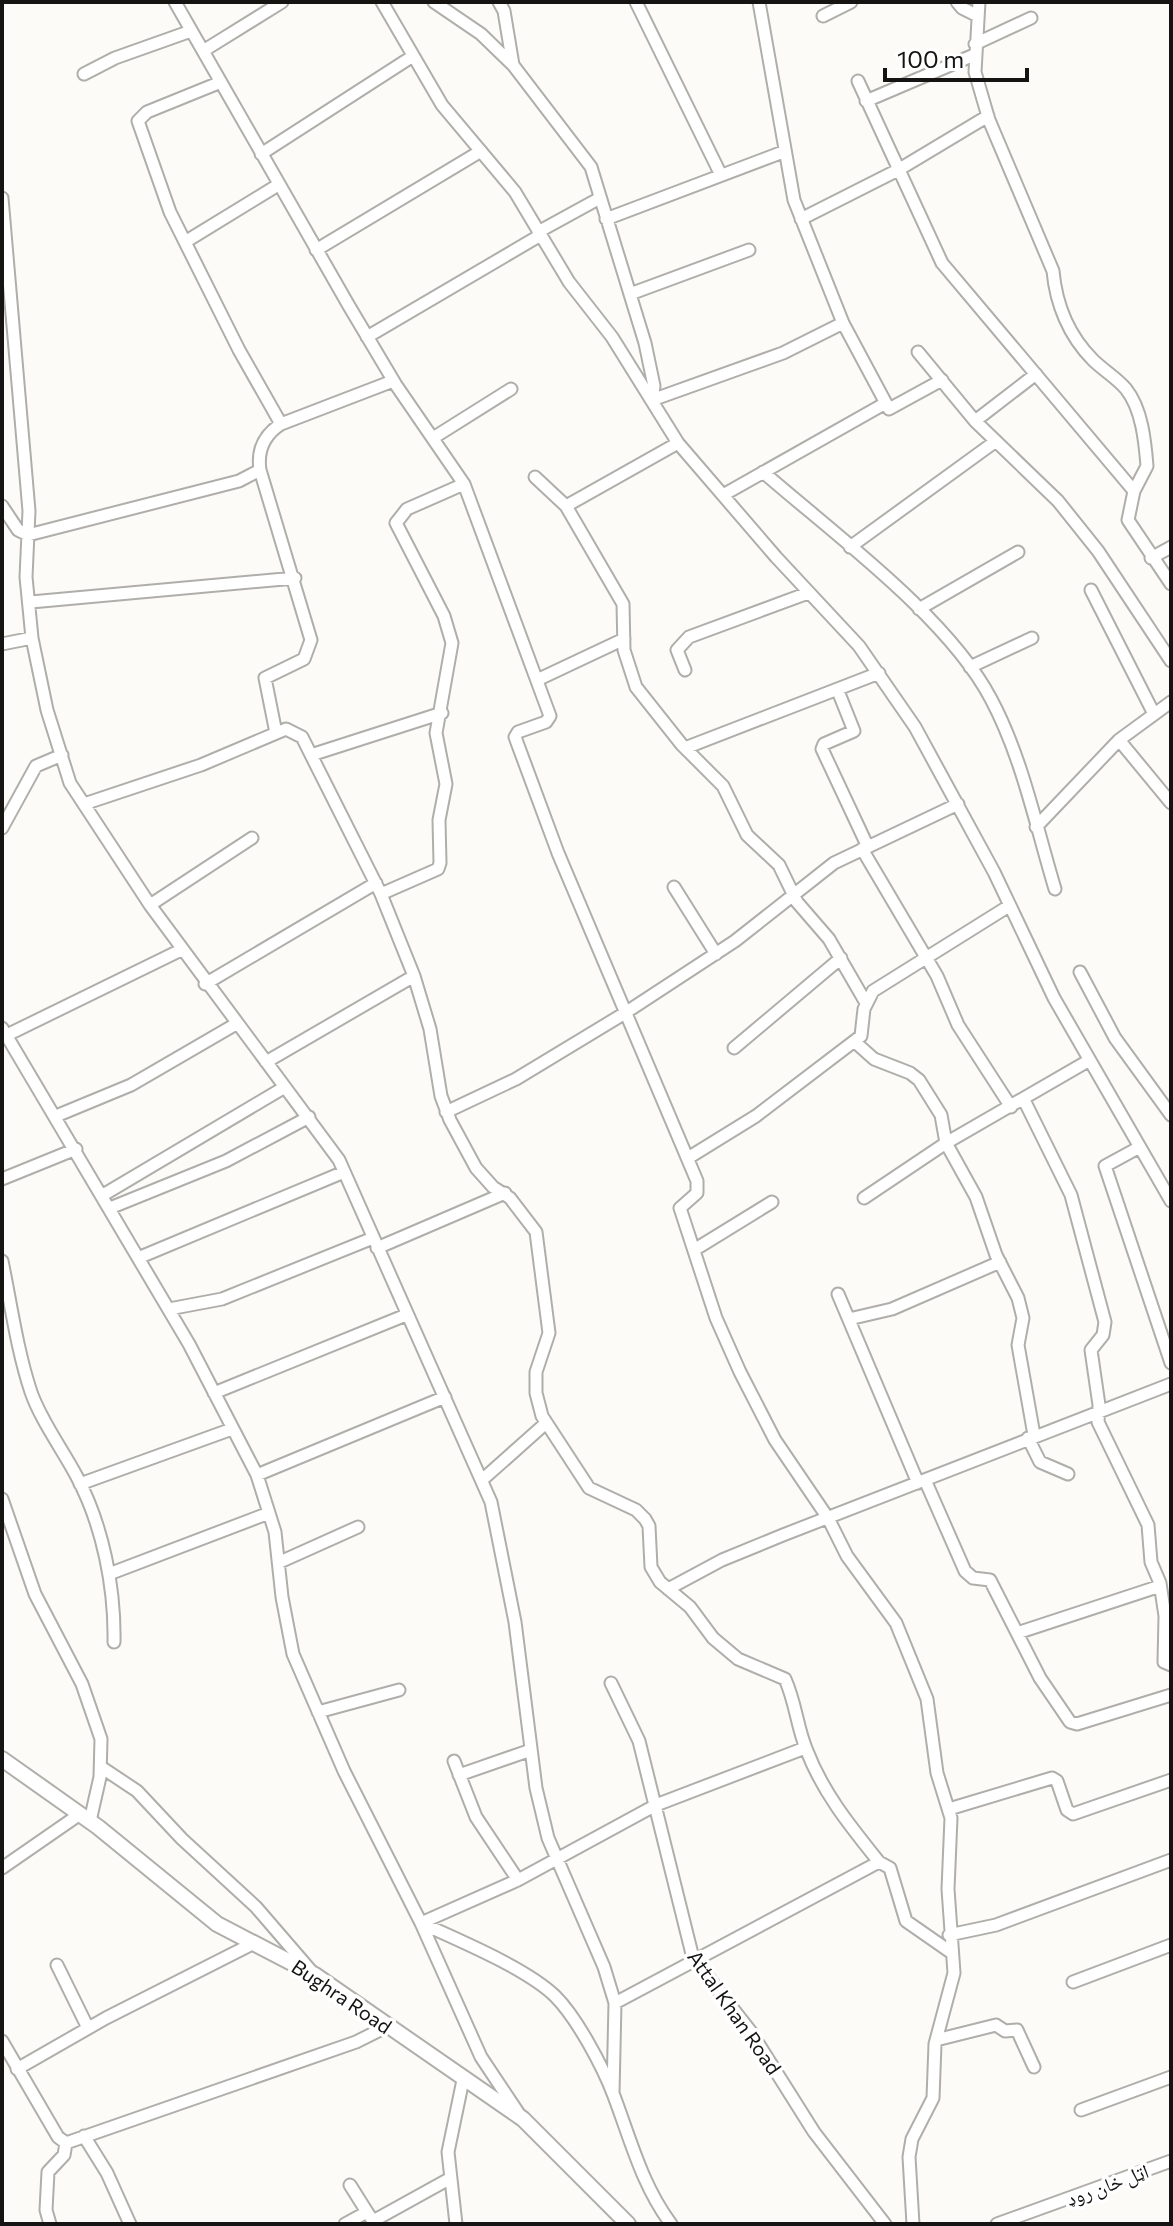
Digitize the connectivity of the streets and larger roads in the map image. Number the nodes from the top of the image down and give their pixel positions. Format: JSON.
{"nodes":[{"id":1,"x":175,"y":2,"type":"edge"},
{"id":2,"x":282,"y":2,"type":"edge"},
{"id":3,"x":382,"y":2,"type":"edge"},
{"id":4,"x":434,"y":2,"type":"edge"},
{"id":5,"x":499,"y":2,"type":"edge"},
{"id":6,"x":636,"y":2,"type":"edge"},
{"id":7,"x":759,"y":2,"type":"edge"},
{"id":8,"x":851,"y":2,"type":"edge"},
{"id":9,"x":957,"y":2,"type":"edge"},
{"id":10,"x":979,"y":2,"type":"edge"},
{"id":11,"x":823,"y":16,"type":"dead end"},
{"id":12,"x":978,"y":16,"type":"junction"},
{"id":13,"x":1031,"y":18,"type":"dead end"},
{"id":14,"x":191,"y":31,"type":"junction"},
{"id":15,"x":974,"y":50,"type":"junction"},
{"id":16,"x":203,"y":51,"type":"junction"},
{"id":17,"x":413,"y":56,"type":"junction"},
{"id":18,"x":513,"y":65,"type":"junction"},
{"id":19,"x":84,"y":74,"type":"dead end"},
{"id":20,"x":858,"y":81,"type":"dead end"},
{"id":21,"x":221,"y":82,"type":"junction"},
{"id":22,"x":866,"y":101,"type":"junction"},
{"id":23,"x":988,"y":116,"type":"junction"},
{"id":24,"x":481,"y":151,"type":"junction"},
{"id":25,"x":783,"y":152,"type":"junction"},
{"id":26,"x":261,"y":154,"type":"junction"},
{"id":27,"x":898,"y":170,"type":"junction"},
{"id":28,"x":720,"y":173,"type":"junction"},
{"id":29,"x":278,"y":185,"type":"junction"},
{"id":30,"x":600,"y":198,"type":"junction"},
{"id":31,"x":2,"y":200,"type":"edge"},
{"id":32,"x":606,"y":219,"type":"junction"},
{"id":33,"x":801,"y":219,"type":"junction"},
{"id":34,"x":538,"y":234,"type":"junction"},
{"id":35,"x":185,"y":242,"type":"junction"},
{"id":36,"x":316,"y":250,"type":"junction"},
{"id":37,"x":749,"y":250,"type":"dead end"},
{"id":38,"x":630,"y":294,"type":"junction"},
{"id":39,"x":7,"y":323,"type":"edge"},
{"id":40,"x":843,"y":323,"type":"junction"},
{"id":41,"x":367,"y":337,"type":"junction"},
{"id":42,"x":918,"y":352,"type":"dead end"},
{"id":43,"x":1036,"y":374,"type":"junction"},
{"id":44,"x":942,"y":380,"type":"junction"},
{"id":45,"x":393,"y":381,"type":"junction"},
{"id":46,"x":511,"y":389,"type":"dead end"},
{"id":47,"x":652,"y":400,"type":"junction"},
{"id":48,"x":884,"y":404,"type":"junction"},
{"id":49,"x":975,"y":421,"type":"junction"},
{"id":50,"x":281,"y":424,"type":"junction"},
{"id":51,"x":433,"y":438,"type":"junction"},
{"id":52,"x":996,"y":441,"type":"junction"},
{"id":53,"x":678,"y":443,"type":"junction"},
{"id":54,"x":260,"y":470,"type":"junction"},
{"id":55,"x":763,"y":472,"type":"junction"},
{"id":56,"x":535,"y":477,"type":"dead end"},
{"id":57,"x":464,"y":484,"type":"junction"},
{"id":58,"x":1134,"y":491,"type":"junction"},
{"id":59,"x":723,"y":495,"type":"junction"},
{"id":60,"x":2,"y":506,"type":"edge"},
{"id":61,"x":566,"y":506,"type":"junction"},
{"id":62,"x":28,"y":535,"type":"junction"},
{"id":63,"x":850,"y":547,"type":"junction"},
{"id":64,"x":1171,"y":547,"type":"edge"},
{"id":65,"x":1018,"y":552,"type":"dead end"},
{"id":66,"x":1151,"y":558,"type":"junction"},
{"id":67,"x":295,"y":578,"type":"junction"},
{"id":68,"x":1171,"y":584,"type":"edge"},
{"id":69,"x":1091,"y":590,"type":"dead end"},
{"id":70,"x":808,"y":593,"type":"junction"},
{"id":71,"x":31,"y":602,"type":"junction"},
{"id":72,"x":919,"y":609,"type":"junction"},
{"id":73,"x":32,"y":638,"type":"junction"},
{"id":74,"x":1032,"y":638,"type":"dead end"},
{"id":75,"x":624,"y":639,"type":"junction"},
{"id":76,"x":2,"y":644,"type":"edge"},
{"id":77,"x":1171,"y":661,"type":"edge"},
{"id":78,"x":970,"y":667,"type":"junction"},
{"id":79,"x":685,"y":670,"type":"dead end"},
{"id":80,"x":879,"y":673,"type":"junction"},
{"id":81,"x":537,"y":680,"type":"junction"},
{"id":82,"x":838,"y":691,"type":"junction"},
{"id":83,"x":1171,"y":702,"type":"edge"},
{"id":84,"x":442,"y":713,"type":"junction"},
{"id":85,"x":1154,"y":714,"type":"junction"},
{"id":86,"x":276,"y":733,"type":"junction"},
{"id":87,"x":1119,"y":740,"type":"junction"},
{"id":88,"x":685,"y":748,"type":"junction"},
{"id":89,"x":62,"y":755,"type":"junction"},
{"id":90,"x":311,"y":755,"type":"junction"},
{"id":91,"x":1171,"y":803,"type":"edge"},
{"id":92,"x":84,"y":804,"type":"junction"},
{"id":93,"x":958,"y":804,"type":"junction"},
{"id":94,"x":1036,"y":827,"type":"junction"},
{"id":95,"x":2,"y":828,"type":"edge"},
{"id":96,"x":252,"y":838,"type":"dead end"},
{"id":97,"x":864,"y":847,"type":"junction"},
{"id":98,"x":674,"y":887,"type":"dead end"},
{"id":99,"x":378,"y":888,"type":"junction"},
{"id":100,"x":1055,"y":889,"type":"dead end"},
{"id":101,"x":794,"y":895,"type":"junction"},
{"id":102,"x":150,"y":905,"type":"junction"},
{"id":103,"x":1009,"y":906,"type":"junction"},
{"id":104,"x":181,"y":950,"type":"junction"},
{"id":105,"x":716,"y":954,"type":"junction"},
{"id":106,"x":841,"y":958,"type":"junction"},
{"id":107,"x":926,"y":960,"type":"junction"},
{"id":108,"x":1080,"y":972,"type":"dead end"},
{"id":109,"x":414,"y":976,"type":"junction"},
{"id":110,"x":205,"y":984,"type":"junction"},
{"id":111,"x":866,"y":1003,"type":"junction"},
{"id":112,"x":625,"y":1013,"type":"junction"},
{"id":113,"x":236,"y":1024,"type":"junction"},
{"id":114,"x":4,"y":1032,"type":"edge"},
{"id":115,"x":855,"y":1042,"type":"junction"},
{"id":116,"x":734,"y":1048,"type":"dead end"},
{"id":117,"x":1088,"y":1061,"type":"junction"},
{"id":118,"x":266,"y":1062,"type":"junction"},
{"id":119,"x":285,"y":1087,"type":"junction"},
{"id":120,"x":1024,"y":1100,"type":"junction"},
{"id":121,"x":1011,"y":1107,"type":"junction"},
{"id":122,"x":446,"y":1112,"type":"junction"},
{"id":123,"x":1171,"y":1115,"type":"edge"},
{"id":124,"x":56,"y":1116,"type":"junction"},
{"id":125,"x":309,"y":1117,"type":"junction"},
{"id":126,"x":946,"y":1143,"type":"junction"},
{"id":127,"x":1138,"y":1148,"type":"junction"},
{"id":128,"x":76,"y":1149,"type":"junction"},
{"id":129,"x":688,"y":1158,"type":"junction"},
{"id":130,"x":344,"y":1172,"type":"junction"},
{"id":131,"x":2,"y":1179,"type":"edge"},
{"id":132,"x":505,"y":1193,"type":"junction"},
{"id":133,"x":103,"y":1195,"type":"junction"},
{"id":134,"x":864,"y":1198,"type":"dead end"},
{"id":135,"x":1171,"y":1201,"type":"edge"},
{"id":136,"x":772,"y":1202,"type":"dead end"},
{"id":137,"x":110,"y":1208,"type":"junction"},
{"id":138,"x":375,"y":1243,"type":"junction"},
{"id":139,"x":694,"y":1250,"type":"junction"},
{"id":140,"x":138,"y":1258,"type":"junction"},
{"id":141,"x":2,"y":1261,"type":"edge"},
{"id":142,"x":1000,"y":1262,"type":"junction"},
{"id":143,"x":838,"y":1294,"type":"dead end"},
{"id":144,"x":169,"y":1309,"type":"junction"},
{"id":145,"x":406,"y":1315,"type":"junction"},
{"id":146,"x":849,"y":1319,"type":"junction"},
{"id":147,"x":1171,"y":1363,"type":"edge"},
{"id":148,"x":1171,"y":1384,"type":"edge"},
{"id":149,"x":214,"y":1393,"type":"junction"},
{"id":150,"x":445,"y":1397,"type":"junction"},
{"id":151,"x":1099,"y":1414,"type":"junction"},
{"id":152,"x":546,"y":1423,"type":"junction"},
{"id":153,"x":232,"y":1429,"type":"junction"},
{"id":154,"x":1031,"y":1436,"type":"junction"},
{"id":155,"x":1068,"y":1474,"type":"dead end"},
{"id":156,"x":257,"y":1475,"type":"junction"},
{"id":157,"x":482,"y":1480,"type":"junction"},
{"id":158,"x":922,"y":1482,"type":"junction"},
{"id":159,"x":80,"y":1484,"type":"junction"},
{"id":160,"x":2,"y":1499,"type":"edge"},
{"id":161,"x":269,"y":1513,"type":"junction"},
{"id":162,"x":828,"y":1518,"type":"junction"},
{"id":163,"x":358,"y":1527,"type":"dead end"},
{"id":164,"x":280,"y":1562,"type":"junction"},
{"id":165,"x":109,"y":1574,"type":"junction"},
{"id":166,"x":1160,"y":1586,"type":"junction"},
{"id":167,"x":668,"y":1589,"type":"junction"},
{"id":168,"x":1017,"y":1633,"type":"junction"},
{"id":169,"x":114,"y":1642,"type":"dead end"},
{"id":170,"x":1171,"y":1665,"type":"edge"},
{"id":171,"x":611,"y":1683,"type":"dead end"},
{"id":172,"x":399,"y":1690,"type":"dead end"},
{"id":173,"x":1171,"y":1695,"type":"edge"},
{"id":174,"x":318,"y":1712,"type":"junction"},
{"id":175,"x":805,"y":1748,"type":"junction"},
{"id":176,"x":531,"y":1750,"type":"junction"},
{"id":177,"x":2,"y":1759,"type":"edge"},
{"id":178,"x":454,"y":1761,"type":"dead end"},
{"id":179,"x":101,"y":1767,"type":"junction"},
{"id":180,"x":459,"y":1775,"type":"junction"},
{"id":181,"x":1171,"y":1780,"type":"edge"},
{"id":182,"x":656,"y":1805,"type":"junction"},
{"id":183,"x":949,"y":1809,"type":"junction"},
{"id":184,"x":85,"y":1818,"type":"junction"},
{"id":185,"x":557,"y":1857,"type":"junction"},
{"id":186,"x":1171,"y":1860,"type":"edge"},
{"id":187,"x":879,"y":1862,"type":"junction"},
{"id":188,"x":2,"y":1868,"type":"edge"},
{"id":189,"x":518,"y":1880,"type":"junction"},
{"id":190,"x":421,"y":1923,"type":"junction"},
{"id":191,"x":949,"y":1935,"type":"junction"},
{"id":192,"x":254,"y":1943,"type":"junction"},
{"id":193,"x":1171,"y":1945,"type":"edge"},
{"id":194,"x":952,"y":1953,"type":"junction"},
{"id":195,"x":693,"y":1958,"type":"junction"},
{"id":196,"x":57,"y":1965,"type":"dead end"},
{"id":197,"x":315,"y":1975,"type":"junction"},
{"id":198,"x":1073,"y":1982,"type":"dead end"},
{"id":199,"x":615,"y":2003,"type":"junction"},
{"id":200,"x":388,"y":2026,"type":"junction"},
{"id":201,"x":88,"y":2028,"type":"junction"},
{"id":202,"x":936,"y":2040,"type":"junction"},
{"id":203,"x":2,"y":2041,"type":"edge"},
{"id":204,"x":1034,"y":2067,"type":"dead end"},
{"id":205,"x":17,"y":2069,"type":"junction"},
{"id":206,"x":1171,"y":2077,"type":"edge"},
{"id":207,"x":463,"y":2080,"type":"junction"},
{"id":208,"x":613,"y":2093,"type":"junction"},
{"id":209,"x":1081,"y":2110,"type":"dead end"},
{"id":210,"x":523,"y":2119,"type":"junction"},
{"id":211,"x":84,"y":2136,"type":"junction"},
{"id":212,"x":66,"y":2143,"type":"junction"},
{"id":213,"x":1171,"y":2161,"type":"edge"},
{"id":214,"x":449,"y":2179,"type":"junction"},
{"id":215,"x":350,"y":2185,"type":"dead end"},
{"id":216,"x":371,"y":2219,"type":"edge"},
{"id":217,"x":50,"y":2224,"type":"edge"},
{"id":218,"x":130,"y":2224,"type":"edge"},
{"id":219,"x":345,"y":2224,"type":"edge"},
{"id":220,"x":456,"y":2224,"type":"edge"},
{"id":221,"x":628,"y":2224,"type":"edge"},
{"id":222,"x":671,"y":2224,"type":"edge"},
{"id":223,"x":885,"y":2224,"type":"edge"},
{"id":224,"x":913,"y":2224,"type":"edge"},
{"id":225,"x":997,"y":2224,"type":"edge"}],
"edges":[{"from":1,"to":14,"type":"street"},
{"from":2,"to":16,"type":"street"},
{"from":3,"to":17,"type":"street"},
{"from":4,"to":18,"type":"street"},
{"from":5,"to":18,"type":"street"},
{"from":6,"to":28,"type":"street"},
{"from":7,"to":25,"type":"street"},
{"from":8,"to":11,"type":"street"},
{"from":9,"to":12,"type":"street"},
{"from":10,"to":12,"type":"street"},
{"from":12,"to":15,"type":"street"},
{"from":13,"to":15,"type":"street"},
{"from":14,"to":16,"type":"street"},
{"from":14,"to":19,"type":"street"},
{"from":15,"to":22,"type":"street"},
{"from":15,"to":23,"type":"street"},
{"from":16,"to":21,"type":"street"},
{"from":17,"to":24,"type":"street"},
{"from":17,"to":26,"type":"street"},
{"from":18,"to":30,"type":"street"},
{"from":20,"to":22,"type":"street"},
{"from":21,"to":26,"type":"street"},
{"from":21,"to":35,"type":"street"},
{"from":22,"to":27,"type":"street"},
{"from":23,"to":27,"type":"street"},
{"from":23,"to":58,"type":"street"},
{"from":24,"to":34,"type":"street"},
{"from":24,"to":36,"type":"street"},
{"from":25,"to":28,"type":"street"},
{"from":25,"to":33,"type":"street"},
{"from":26,"to":29,"type":"street"},
{"from":27,"to":33,"type":"street"},
{"from":27,"to":43,"type":"street"},
{"from":28,"to":32,"type":"street"},
{"from":29,"to":35,"type":"street"},
{"from":29,"to":36,"type":"street"},
{"from":30,"to":32,"type":"street"},
{"from":30,"to":34,"type":"street"},
{"from":31,"to":39,"type":"street"},
{"from":32,"to":38,"type":"street"},
{"from":33,"to":40,"type":"street"},
{"from":34,"to":41,"type":"street"},
{"from":34,"to":47,"type":"street"},
{"from":35,"to":50,"type":"street"},
{"from":36,"to":41,"type":"street"},
{"from":37,"to":38,"type":"street"},
{"from":38,"to":47,"type":"street"},
{"from":39,"to":62,"type":"street"},
{"from":40,"to":47,"type":"street"},
{"from":40,"to":48,"type":"street"},
{"from":41,"to":45,"type":"street"},
{"from":42,"to":44,"type":"street"},
{"from":43,"to":49,"type":"street"},
{"from":43,"to":58,"type":"street"},
{"from":44,"to":48,"type":"street"},
{"from":44,"to":49,"type":"street"},
{"from":45,"to":50,"type":"street"},
{"from":45,"to":51,"type":"street"},
{"from":46,"to":51,"type":"street"},
{"from":47,"to":53,"type":"street"},
{"from":48,"to":55,"type":"street"},
{"from":49,"to":52,"type":"street"},
{"from":50,"to":54,"type":"street"},
{"from":51,"to":57,"type":"street"},
{"from":52,"to":63,"type":"street"},
{"from":52,"to":77,"type":"street"},
{"from":53,"to":59,"type":"street"},
{"from":53,"to":61,"type":"street"},
{"from":54,"to":62,"type":"street"},
{"from":54,"to":67,"type":"street"},
{"from":55,"to":59,"type":"street"},
{"from":55,"to":63,"type":"street"},
{"from":56,"to":61,"type":"street"},
{"from":57,"to":81,"type":"street"},
{"from":57,"to":84,"type":"street"},
{"from":58,"to":66,"type":"street"},
{"from":59,"to":70,"type":"street"},
{"from":60,"to":62,"type":"street"},
{"from":61,"to":75,"type":"street"},
{"from":62,"to":71,"type":"street"},
{"from":63,"to":72,"type":"street"},
{"from":64,"to":66,"type":"street"},
{"from":65,"to":72,"type":"street"},
{"from":66,"to":68,"type":"street"},
{"from":67,"to":71,"type":"street"},
{"from":67,"to":86,"type":"street"},
{"from":69,"to":85,"type":"street"},
{"from":70,"to":79,"type":"street"},
{"from":70,"to":80,"type":"street"},
{"from":71,"to":73,"type":"street"},
{"from":72,"to":78,"type":"street"},
{"from":73,"to":76,"type":"street"},
{"from":73,"to":89,"type":"street"},
{"from":74,"to":78,"type":"street"},
{"from":75,"to":81,"type":"street"},
{"from":75,"to":88,"type":"street"},
{"from":78,"to":94,"type":"street"},
{"from":80,"to":82,"type":"street"},
{"from":80,"to":93,"type":"street"},
{"from":81,"to":112,"type":"street"},
{"from":82,"to":88,"type":"street"},
{"from":82,"to":97,"type":"street"},
{"from":83,"to":85,"type":"street"},
{"from":84,"to":90,"type":"street"},
{"from":84,"to":99,"type":"street"},
{"from":85,"to":87,"type":"street"},
{"from":86,"to":90,"type":"street"},
{"from":86,"to":92,"type":"street"},
{"from":87,"to":91,"type":"street"},
{"from":87,"to":94,"type":"street"},
{"from":88,"to":101,"type":"street"},
{"from":89,"to":92,"type":"street"},
{"from":89,"to":95,"type":"street"},
{"from":90,"to":99,"type":"street"},
{"from":92,"to":102,"type":"street"},
{"from":93,"to":97,"type":"street"},
{"from":93,"to":103,"type":"street"},
{"from":94,"to":100,"type":"street"},
{"from":96,"to":102,"type":"street"},
{"from":97,"to":101,"type":"street"},
{"from":97,"to":107,"type":"street"},
{"from":98,"to":105,"type":"street"},
{"from":99,"to":109,"type":"street"},
{"from":99,"to":110,"type":"street"},
{"from":101,"to":105,"type":"street"},
{"from":101,"to":106,"type":"street"},
{"from":102,"to":104,"type":"street"},
{"from":103,"to":107,"type":"street"},
{"from":103,"to":117,"type":"street"},
{"from":104,"to":110,"type":"street"},
{"from":104,"to":114,"type":"street"},
{"from":105,"to":112,"type":"street"},
{"from":106,"to":111,"type":"street"},
{"from":106,"to":116,"type":"street"},
{"from":107,"to":111,"type":"street"},
{"from":107,"to":121,"type":"street"},
{"from":108,"to":123,"type":"street"},
{"from":109,"to":118,"type":"street"},
{"from":109,"to":122,"type":"street"},
{"from":110,"to":113,"type":"street"},
{"from":111,"to":115,"type":"street"},
{"from":112,"to":122,"type":"street"},
{"from":112,"to":129,"type":"street"},
{"from":113,"to":118,"type":"street"},
{"from":113,"to":124,"type":"street"},
{"from":114,"to":124,"type":"street"},
{"from":115,"to":126,"type":"street"},
{"from":115,"to":129,"type":"street"},
{"from":117,"to":120,"type":"street"},
{"from":117,"to":127,"type":"street"},
{"from":118,"to":119,"type":"street"},
{"from":119,"to":125,"type":"street"},
{"from":119,"to":133,"type":"street"},
{"from":120,"to":121,"type":"street"},
{"from":120,"to":151,"type":"street"},
{"from":121,"to":126,"type":"street"},
{"from":122,"to":132,"type":"street"},
{"from":124,"to":128,"type":"street"},
{"from":125,"to":130,"type":"street"},
{"from":125,"to":137,"type":"street"},
{"from":126,"to":134,"type":"street"},
{"from":126,"to":142,"type":"street"},
{"from":127,"to":135,"type":"street"},
{"from":127,"to":147,"type":"street"},
{"from":128,"to":131,"type":"street"},
{"from":128,"to":133,"type":"street"},
{"from":129,"to":139,"type":"street"},
{"from":130,"to":138,"type":"street"},
{"from":130,"to":140,"type":"street"},
{"from":132,"to":138,"type":"street"},
{"from":132,"to":152,"type":"street"},
{"from":133,"to":137,"type":"street"},
{"from":136,"to":139,"type":"street"},
{"from":137,"to":140,"type":"street"},
{"from":138,"to":144,"type":"street"},
{"from":138,"to":145,"type":"street"},
{"from":139,"to":162,"type":"street"},
{"from":140,"to":144,"type":"street"},
{"from":141,"to":159,"type":"street"},
{"from":142,"to":146,"type":"street"},
{"from":142,"to":154,"type":"street"},
{"from":143,"to":146,"type":"street"},
{"from":144,"to":149,"type":"street"},
{"from":145,"to":149,"type":"street"},
{"from":145,"to":150,"type":"street"},
{"from":146,"to":158,"type":"street"},
{"from":148,"to":151,"type":"street"},
{"from":149,"to":153,"type":"street"},
{"from":150,"to":156,"type":"street"},
{"from":150,"to":157,"type":"street"},
{"from":151,"to":154,"type":"street"},
{"from":151,"to":166,"type":"street"},
{"from":152,"to":157,"type":"street"},
{"from":152,"to":167,"type":"street"},
{"from":153,"to":156,"type":"street"},
{"from":153,"to":159,"type":"street"},
{"from":154,"to":155,"type":"street"},
{"from":154,"to":158,"type":"street"},
{"from":156,"to":161,"type":"street"},
{"from":157,"to":176,"type":"street"},
{"from":158,"to":162,"type":"street"},
{"from":158,"to":168,"type":"street"},
{"from":159,"to":165,"type":"street"},
{"from":160,"to":179,"type":"street"},
{"from":161,"to":164,"type":"street"},
{"from":161,"to":165,"type":"street"},
{"from":162,"to":167,"type":"street"},
{"from":162,"to":183,"type":"street"},
{"from":163,"to":164,"type":"street"},
{"from":164,"to":174,"type":"street"},
{"from":165,"to":169,"type":"street"},
{"from":166,"to":168,"type":"street"},
{"from":166,"to":170,"type":"street"},
{"from":167,"to":175,"type":"street"},
{"from":168,"to":173,"type":"street"},
{"from":171,"to":182,"type":"street","name":"Attal Khan Road"},
{"from":172,"to":174,"type":"street"},
{"from":174,"to":190,"type":"street"},
{"from":175,"to":182,"type":"street"},
{"from":175,"to":187,"type":"street"},
{"from":176,"to":180,"type":"street"},
{"from":176,"to":185,"type":"street"},
{"from":177,"to":184,"type":"street","name":"Bughra Road"},
{"from":178,"to":180,"type":"street"},
{"from":179,"to":184,"type":"street"},
{"from":179,"to":197,"type":"street"},
{"from":180,"to":189,"type":"street"},
{"from":181,"to":183,"type":"street"},
{"from":182,"to":185,"type":"street"},
{"from":182,"to":195,"type":"street","name":"Attal Khan Road"},
{"from":183,"to":191,"type":"street"},
{"from":184,"to":188,"type":"street"},
{"from":184,"to":192,"type":"street","name":"Bughra Road"},
{"from":185,"to":189,"type":"street"},
{"from":185,"to":199,"type":"street"},
{"from":186,"to":191,"type":"street"},
{"from":187,"to":194,"type":"street"},
{"from":187,"to":195,"type":"street"},
{"from":189,"to":190,"type":"street"},
{"from":190,"to":208,"type":"street"},
{"from":190,"to":210,"type":"street"},
{"from":191,"to":194,"type":"street"},
{"from":192,"to":197,"type":"street","name":"Bughra Road"},
{"from":192,"to":201,"type":"street"},
{"from":193,"to":198,"type":"street"},
{"from":194,"to":202,"type":"street"},
{"from":195,"to":199,"type":"street"},
{"from":195,"to":223,"type":"street","name":"Attal Khan Road"},
{"from":196,"to":201,"type":"street"},
{"from":197,"to":200,"type":"street","name":"Bughra Road"},
{"from":199,"to":208,"type":"street"},
{"from":200,"to":207,"type":"street","name":"Bughra Road"},
{"from":200,"to":211,"type":"street"},
{"from":201,"to":205,"type":"street"},
{"from":202,"to":204,"type":"street"},
{"from":202,"to":224,"type":"street"},
{"from":203,"to":205,"type":"street"},
{"from":205,"to":212,"type":"street"},
{"from":206,"to":209,"type":"street"},
{"from":207,"to":210,"type":"street","name":"Bughra Road"},
{"from":207,"to":214,"type":"street"},
{"from":208,"to":222,"type":"street"},
{"from":210,"to":221,"type":"street","name":"Bughra Road"},
{"from":211,"to":212,"type":"street"},
{"from":211,"to":218,"type":"street"},
{"from":212,"to":217,"type":"street"},
{"from":213,"to":225,"type":"street","name":"اټل خان روډ"},
{"from":214,"to":216,"type":"street"},
{"from":214,"to":220,"type":"street"},
{"from":215,"to":216,"type":"street"},
{"from":216,"to":219,"type":"street"}]}
